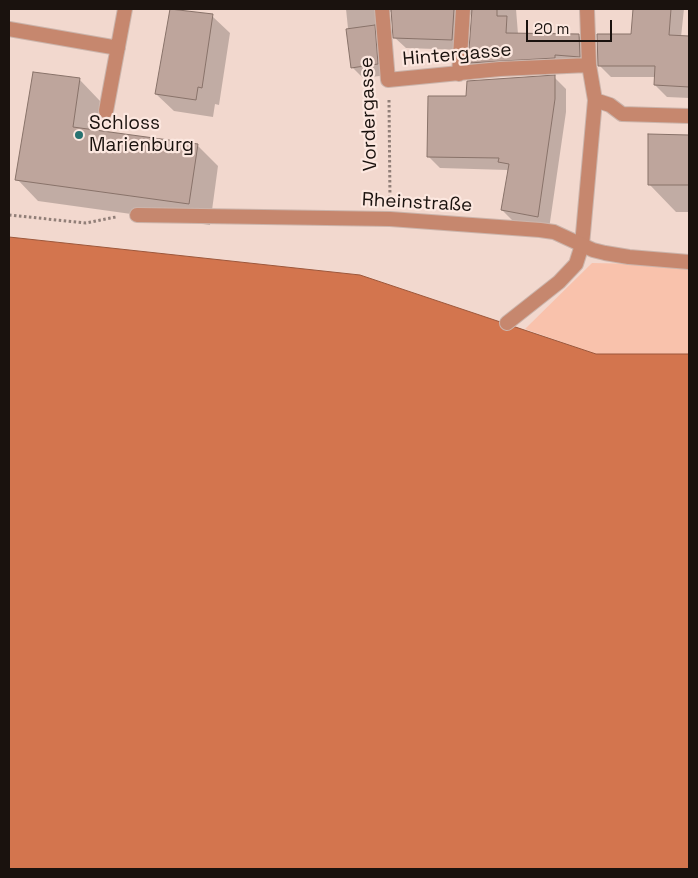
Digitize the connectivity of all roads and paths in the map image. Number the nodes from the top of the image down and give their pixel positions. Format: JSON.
{"nodes":[{"id":1,"x":124,"y":9,"type":"edge"},
{"id":2,"x":382,"y":9,"type":"edge"},
{"id":3,"x":463,"y":9,"type":"edge"},
{"id":4,"x":587,"y":9,"type":"edge"},
{"id":5,"x":9,"y":29,"type":"edge"},
{"id":6,"x":118,"y":48,"type":"junction"},
{"id":7,"x":589,"y":65,"type":"junction"},
{"id":8,"x":459,"y":74,"type":"junction"},
{"id":9,"x":388,"y":80,"type":"junction"},
{"id":10,"x":594,"y":100,"type":"junction"},
{"id":11,"x":106,"y":111,"type":"dead end"},
{"id":12,"x":689,"y":116,"type":"edge"},
{"id":13,"x":9,"y":215,"type":"edge"},
{"id":14,"x":137,"y":216,"type":"joint"},
{"id":15,"x":390,"y":219,"type":"junction"},
{"id":16,"x":582,"y":245,"type":"junction"},
{"id":17,"x":689,"y":262,"type":"edge"},
{"id":18,"x":507,"y":323,"type":"dead end"}],
"edges":[{"from":1,"to":6,"type":"street"},
{"from":2,"to":9,"type":"street","name":"Vordergasse"},
{"from":3,"to":8,"type":"street"},
{"from":4,"to":7,"type":"street"},
{"from":5,"to":6,"type":"street"},
{"from":6,"to":11,"type":"street"},
{"from":7,"to":8,"type":"street","name":"Hintergasse"},
{"from":7,"to":10,"type":"street"},
{"from":8,"to":9,"type":"street","name":"Hintergasse"},
{"from":9,"to":15,"type":"path","name":"Vordergasse"},
{"from":10,"to":12,"type":"street"},
{"from":10,"to":16,"type":"street"},
{"from":13,"to":14,"type":"path"},
{"from":14,"to":15,"type":"street","name":"Rheinstraße"},
{"from":15,"to":16,"type":"street","name":"Rheinstraße"},
{"from":16,"to":17,"type":"street","name":"Rheinstraße"},
{"from":16,"to":18,"type":"street"}]}
